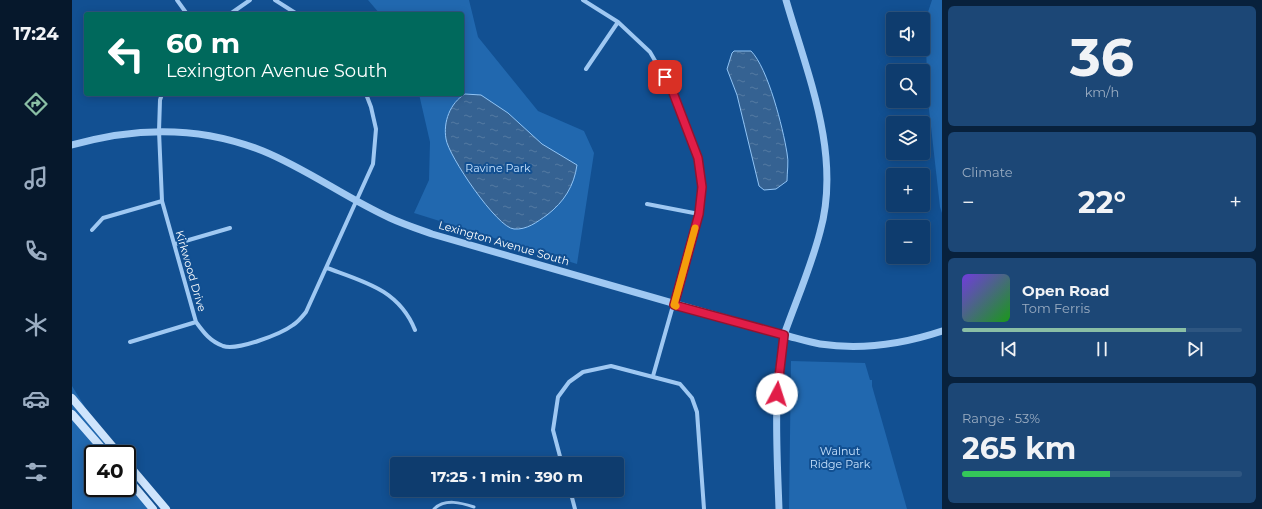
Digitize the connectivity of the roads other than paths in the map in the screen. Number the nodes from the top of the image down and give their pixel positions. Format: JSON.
{"nodes":[{"id":1,"x":177,"y":0,"type":"edge"},
{"id":2,"x":250,"y":0,"type":"edge"},
{"id":3,"x":275,"y":0,"type":"edge"},
{"id":4,"x":583,"y":0,"type":"edge"},
{"id":5,"x":786,"y":0,"type":"edge"},
{"id":6,"x":186,"y":12,"type":"edge"},
{"id":7,"x":233,"y":12,"type":"edge"},
{"id":8,"x":294,"y":12,"type":"edge"},
{"id":9,"x":618,"y":22,"type":"junction"},
{"id":10,"x":586,"y":69,"type":"dead end"},
{"id":11,"x":161,"y":96,"type":"edge"},
{"id":12,"x":367,"y":96,"type":"edge"},
{"id":13,"x":159,"y":131,"type":"junction"},
{"id":14,"x":72,"y":145,"type":"edge"},
{"id":15,"x":357,"y":200,"type":"junction"},
{"id":16,"x":162,"y":201,"type":"junction"},
{"id":17,"x":647,"y":204,"type":"dead end"},
{"id":18,"x":699,"y":214,"type":"junction"},
{"id":19,"x":230,"y":228,"type":"dead end"},
{"id":20,"x":92,"y":230,"type":"dead end"},
{"id":21,"x":175,"y":244,"type":"junction"},
{"id":22,"x":327,"y":268,"type":"junction"},
{"id":23,"x":674,"y":305,"type":"junction"},
{"id":24,"x":196,"y":322,"type":"junction"},
{"id":25,"x":415,"y":330,"type":"dead end"},
{"id":26,"x":942,"y":331,"type":"edge"},
{"id":27,"x":784,"y":335,"type":"junction"},
{"id":28,"x":130,"y":342,"type":"dead end"},
{"id":29,"x":653,"y":376,"type":"junction"},
{"id":30,"x":72,"y":398,"type":"edge"},
{"id":31,"x":72,"y":414,"type":"edge"},
{"id":32,"x":99,"y":445,"type":"edge"},
{"id":33,"x":111,"y":445,"type":"edge"},
{"id":34,"x":560,"y":457,"type":"edge"},
{"id":35,"x":136,"y":474,"type":"edge"},
{"id":36,"x":136,"y":489,"type":"edge"},
{"id":37,"x":572,"y":497,"type":"edge"},
{"id":38,"x":474,"y":507,"type":"dead end"},
{"id":39,"x":153,"y":509,"type":"edge"},
{"id":40,"x":166,"y":509,"type":"edge"},
{"id":41,"x":434,"y":509,"type":"edge"},
{"id":42,"x":575,"y":509,"type":"edge"},
{"id":43,"x":704,"y":509,"type":"edge"},
{"id":44,"x":779,"y":509,"type":"edge"}],
"edges":[{"from":1,"to":6,"type":"street"},
{"from":2,"to":7,"type":"street"},
{"from":3,"to":8,"type":"street"},
{"from":4,"to":9,"type":"street"},
{"from":5,"to":27,"type":"street"},
{"from":9,"to":10,"type":"street"},
{"from":9,"to":18,"type":"street"},
{"from":11,"to":13,"type":"street","name":"Kirkwood Drive"},
{"from":12,"to":15,"type":"street","name":"Kirkwood Drive"},
{"from":13,"to":14,"type":"street","name":"Lexington Avenue South"},
{"from":13,"to":15,"type":"street","name":"Lexington Avenue South"},
{"from":13,"to":16,"type":"street","name":"Kirkwood Drive"},
{"from":15,"to":22,"type":"street","name":"Kirkwood Drive"},
{"from":15,"to":23,"type":"street","name":"Lexington Avenue South"},
{"from":16,"to":20,"type":"street"},
{"from":16,"to":21,"type":"street","name":"Kirkwood Drive"},
{"from":17,"to":18,"type":"street"},
{"from":18,"to":23,"type":"street"},
{"from":19,"to":21,"type":"street"},
{"from":21,"to":24,"type":"street","name":"Kirkwood Drive"},
{"from":22,"to":24,"type":"street","name":"Kirkwood Drive"},
{"from":22,"to":25,"type":"street"},
{"from":23,"to":27,"type":"street","name":"Lexington Avenue South"},
{"from":23,"to":29,"type":"street"},
{"from":24,"to":28,"type":"street"},
{"from":26,"to":27,"type":"street","name":"Lexington Avenue South"},
{"from":27,"to":44,"type":"street"},
{"from":29,"to":34,"type":"street"},
{"from":29,"to":43,"type":"street"},
{"from":30,"to":33,"type":"main road"},
{"from":31,"to":32,"type":"main road"},
{"from":35,"to":40,"type":"main road"},
{"from":36,"to":39,"type":"main road"},
{"from":37,"to":42,"type":"street"},
{"from":38,"to":41,"type":"lane"}]}
